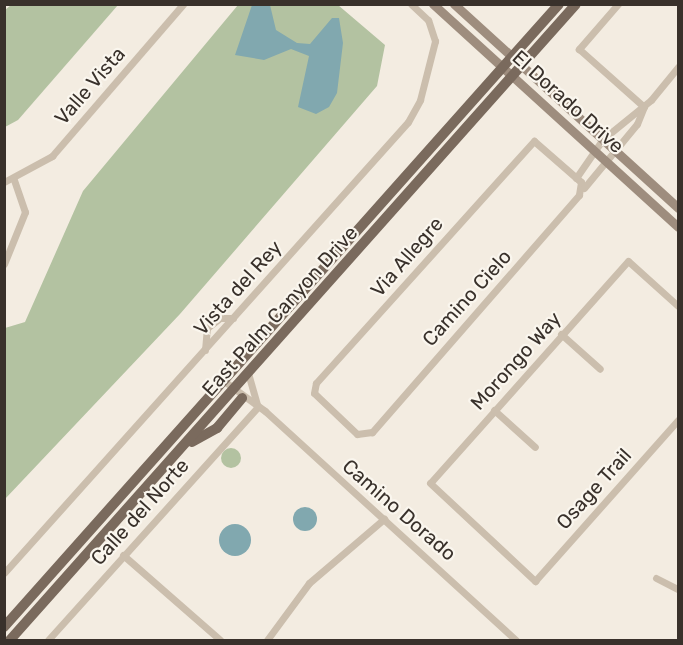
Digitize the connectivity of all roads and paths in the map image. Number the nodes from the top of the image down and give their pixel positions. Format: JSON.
{"nodes":[{"id":1,"x":183,"y":4,"type":"edge"},
{"id":2,"x":411,"y":4,"type":"edge"},
{"id":3,"x":433,"y":4,"type":"edge"},
{"id":4,"x":454,"y":4,"type":"edge"},
{"id":5,"x":559,"y":4,"type":"edge"},
{"id":6,"x":576,"y":4,"type":"edge"},
{"id":7,"x":618,"y":4,"type":"edge"},
{"id":8,"x":512,"y":57,"type":"junction"},
{"id":9,"x":521,"y":66,"type":"junction"},
{"id":10,"x":503,"y":67,"type":"junction"},
{"id":11,"x":678,"y":67,"type":"edge"},
{"id":12,"x":512,"y":76,"type":"junction"},
{"id":13,"x":644,"y":107,"type":"junction"},
{"id":14,"x":623,"y":119,"type":"junction"},
{"id":15,"x":634,"y":128,"type":"junction"},
{"id":16,"x":603,"y":139,"type":"junction"},
{"id":17,"x":593,"y":150,"type":"junction"},
{"id":18,"x":616,"y":151,"type":"junction"},
{"id":19,"x":607,"y":162,"type":"junction"},
{"id":20,"x":582,"y":170,"type":"junction"},
{"id":21,"x":13,"y":178,"type":"junction"},
{"id":22,"x":576,"y":178,"type":"junction"},
{"id":23,"x":593,"y":179,"type":"junction"},
{"id":24,"x":4,"y":182,"type":"edge"},
{"id":25,"x":584,"y":188,"type":"junction"},
{"id":26,"x":678,"y":208,"type":"edge"},
{"id":27,"x":678,"y":227,"type":"edge"},
{"id":28,"x":4,"y":264,"type":"edge"},
{"id":29,"x":678,"y":306,"type":"edge"},
{"id":30,"x":233,"y":318,"type":"junction"},
{"id":31,"x":561,"y":334,"type":"junction"},
{"id":32,"x":205,"y":350,"type":"junction"},
{"id":33,"x":600,"y":369,"type":"dead end"},
{"id":34,"x":248,"y":374,"type":"junction"},
{"id":35,"x":225,"y":381,"type":"junction"},
{"id":36,"x":233,"y":390,"type":"junction"},
{"id":37,"x":242,"y":398,"type":"junction"},
{"id":38,"x":258,"y":407,"type":"junction"},
{"id":39,"x":494,"y":410,"type":"junction"},
{"id":40,"x":678,"y":420,"type":"edge"},
{"id":41,"x":379,"y":422,"type":"joint"},
{"id":42,"x":535,"y":447,"type":"dead end"},
{"id":43,"x":181,"y":448,"type":"junction"},
{"id":44,"x":384,"y":519,"type":"junction"},
{"id":45,"x":123,"y":555,"type":"junction"},
{"id":46,"x":4,"y":573,"type":"edge"},
{"id":47,"x":656,"y":578,"type":"dead end"},
{"id":48,"x":535,"y":581,"type":"joint"},
{"id":49,"x":678,"y":589,"type":"edge"},
{"id":50,"x":4,"y":627,"type":"edge"},
{"id":51,"x":10,"y":640,"type":"edge"},
{"id":52,"x":48,"y":640,"type":"edge"},
{"id":53,"x":220,"y":640,"type":"edge"},
{"id":54,"x":267,"y":640,"type":"edge"},
{"id":55,"x":516,"y":640,"type":"edge"}],
"edges":[{"from":1,"to":21,"type":"street","name":"Valle Vista"},
{"from":2,"to":30,"type":"street","name":"Vista del Rey"},
{"from":3,"to":10,"type":"street","name":"El Dorado Drive"},
{"from":4,"to":8,"type":"street","name":"El Dorado Drive"},
{"from":5,"to":8,"type":"main road","name":"East Palm Canyon Drive"},
{"from":6,"to":9,"type":"main road","name":"East Palm Canyon Drive"},
{"from":7,"to":13,"type":"street"},
{"from":8,"to":9,"type":"street","name":"El Dorado Drive"},
{"from":8,"to":10,"type":"main road","name":"East Palm Canyon Drive"},
{"from":9,"to":12,"type":"main road","name":"East Palm Canyon Drive"},
{"from":9,"to":16,"type":"street","name":"El Dorado Drive"},
{"from":10,"to":12,"type":"street","name":"El Dorado Drive"},
{"from":10,"to":35,"type":"main road","name":"East Palm Canyon Drive"},
{"from":11,"to":13,"type":"street"},
{"from":12,"to":17,"type":"street","name":"El Dorado Drive"},
{"from":12,"to":34,"type":"main road","name":"East Palm Canyon Drive"},
{"from":13,"to":14,"type":"street"},
{"from":13,"to":15,"type":"street","name":"Camino Cielo"},
{"from":14,"to":15,"type":"street"},
{"from":14,"to":16,"type":"street"},
{"from":15,"to":18,"type":"street","name":"Camino Cielo"},
{"from":16,"to":17,"type":"street"},
{"from":16,"to":18,"type":"street","name":"El Dorado Drive"},
{"from":17,"to":19,"type":"street","name":"El Dorado Drive"},
{"from":17,"to":20,"type":"street"},
{"from":18,"to":19,"type":"street","name":"Camino Cielo"},
{"from":18,"to":26,"type":"street","name":"El Dorado Drive"},
{"from":19,"to":23,"type":"street","name":"Camino Cielo"},
{"from":19,"to":27,"type":"street","name":"El Dorado Drive"},
{"from":20,"to":22,"type":"street"},
{"from":20,"to":23,"type":"street"},
{"from":21,"to":24,"type":"street","name":"Valle Vista"},
{"from":21,"to":28,"type":"street"},
{"from":22,"to":25,"type":"street"},
{"from":22,"to":41,"type":"street","name":"Via Allegre"},
{"from":23,"to":25,"type":"street","name":"Camino Cielo"},
{"from":25,"to":41,"type":"street","name":"Camino Cielo"},
{"from":29,"to":31,"type":"street","name":"Morongo Way"},
{"from":30,"to":32,"type":"street","name":"Vista del Rey"},
{"from":30,"to":32,"type":"street"},
{"from":31,"to":33,"type":"street"},
{"from":31,"to":39,"type":"street","name":"Morongo Way"},
{"from":32,"to":46,"type":"street","name":"Vista del Rey"},
{"from":34,"to":36,"type":"main road","name":"East Palm Canyon Drive"},
{"from":34,"to":38,"type":"street"},
{"from":35,"to":36,"type":"street","name":"Camino Dorado"},
{"from":35,"to":50,"type":"main road","name":"East Palm Canyon Drive"},
{"from":36,"to":37,"type":"street","name":"Camino Dorado"},
{"from":36,"to":43,"type":"main road","name":"East Palm Canyon Drive"},
{"from":37,"to":38,"type":"street","name":"Camino Dorado"},
{"from":37,"to":43,"type":"main road"},
{"from":38,"to":44,"type":"street","name":"Camino Dorado"},
{"from":38,"to":45,"type":"street","name":"Calle del Norte"},
{"from":39,"to":42,"type":"street"},
{"from":39,"to":48,"type":"street","name":"Morongo Way"},
{"from":40,"to":48,"type":"street","name":"Osage Trail"},
{"from":43,"to":51,"type":"main road","name":"East Palm Canyon Drive"},
{"from":44,"to":54,"type":"street"},
{"from":44,"to":55,"type":"street","name":"Camino Dorado"},
{"from":45,"to":52,"type":"street","name":"Calle del Norte"},
{"from":45,"to":53,"type":"street"},
{"from":47,"to":49,"type":"street"}]}
